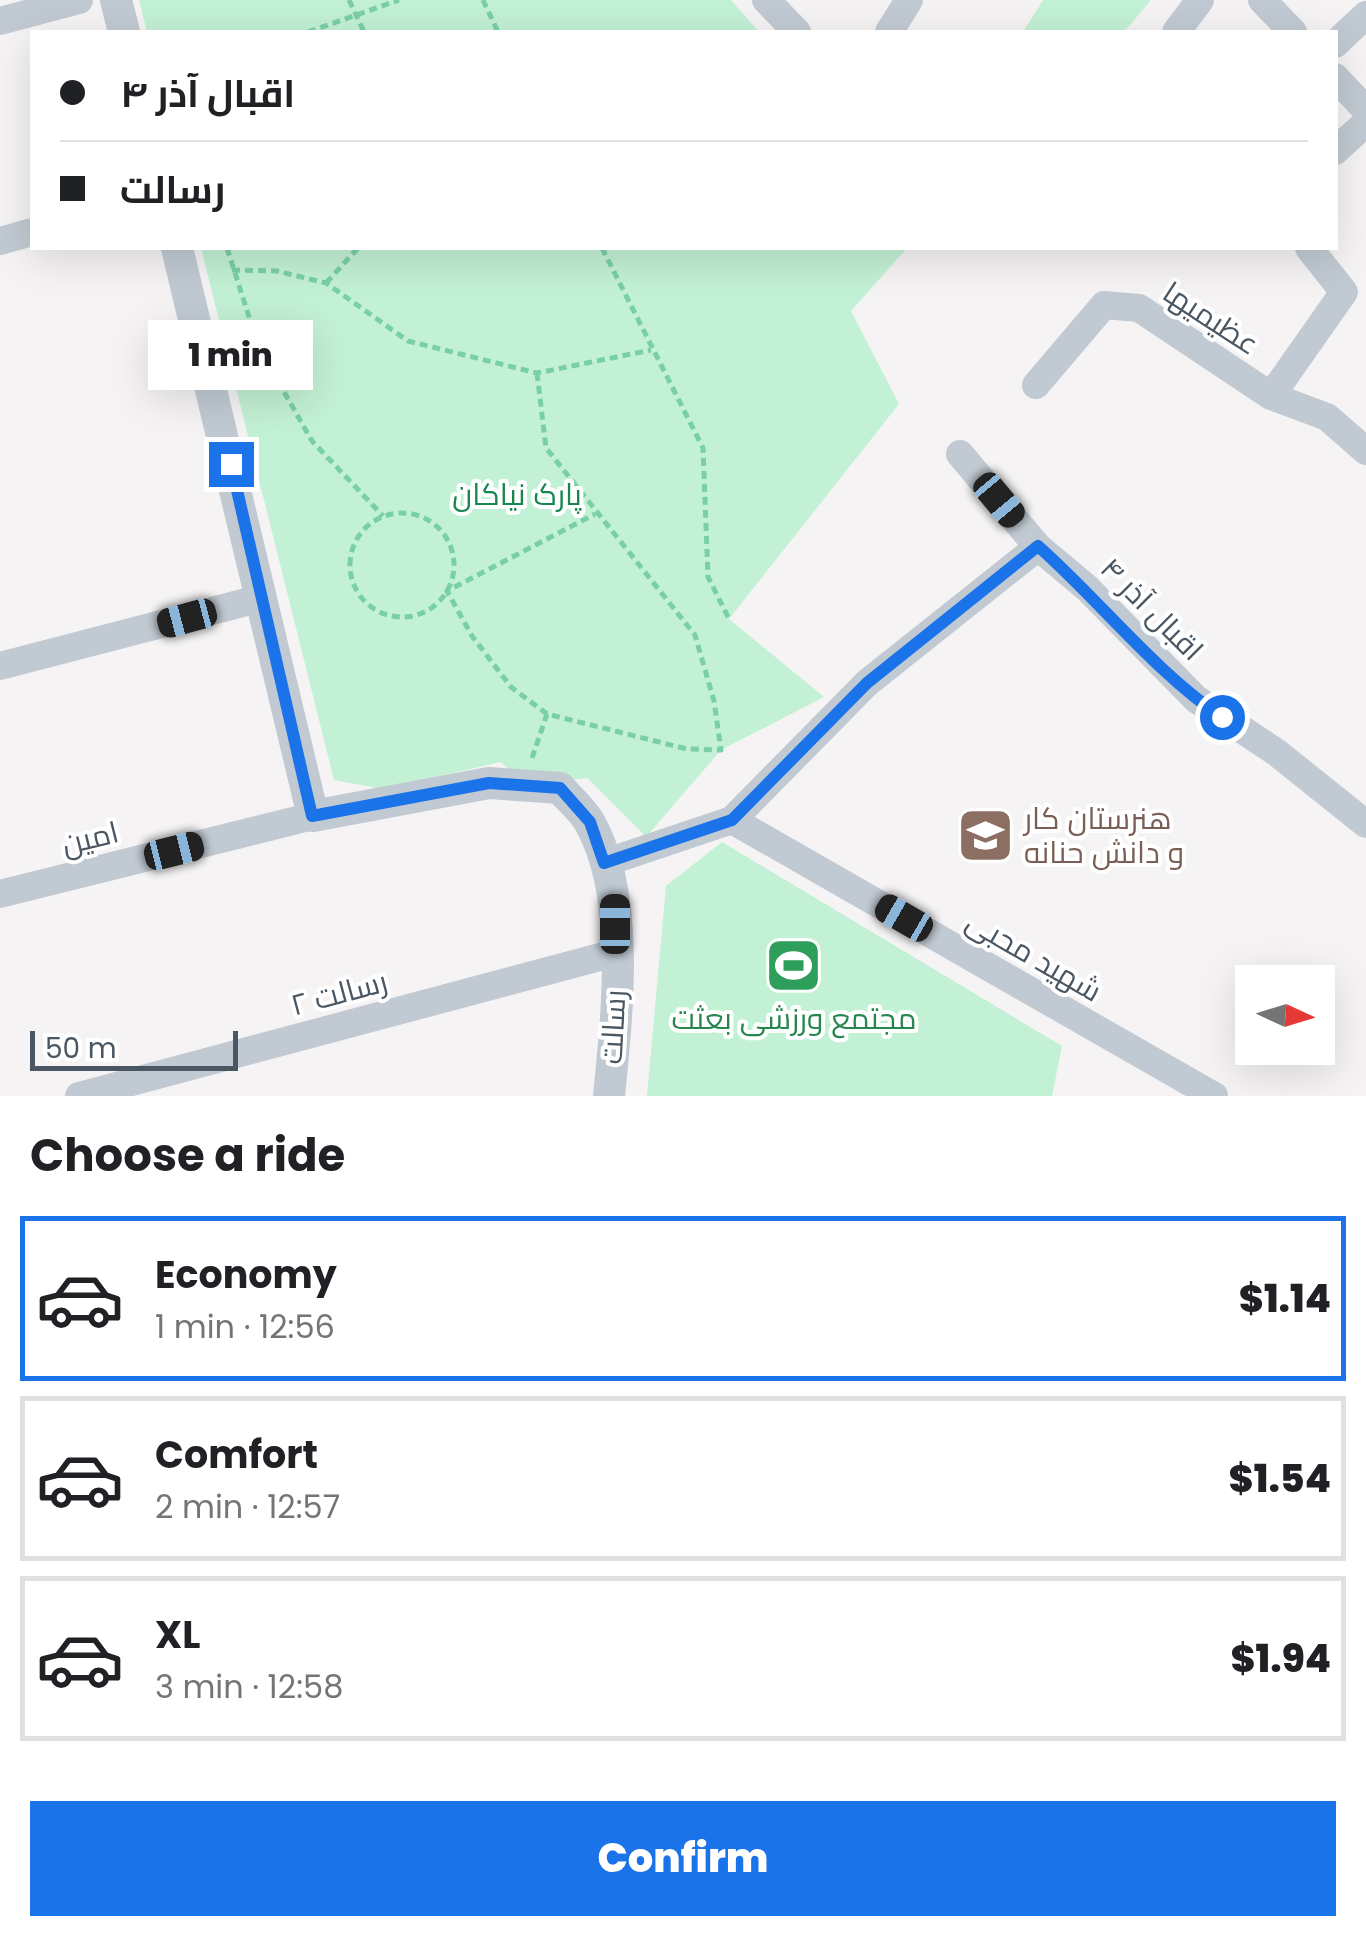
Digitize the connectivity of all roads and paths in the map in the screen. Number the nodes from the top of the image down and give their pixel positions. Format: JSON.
{"nodes":[{"id":1,"x":79,"y":0,"type":"edge"},
{"id":2,"x":116,"y":0,"type":"edge"},
{"id":3,"x":349,"y":0,"type":"edge"},
{"id":4,"x":399,"y":0,"type":"edge"},
{"id":5,"x":482,"y":0,"type":"edge"},
{"id":6,"x":766,"y":0,"type":"edge"},
{"id":7,"x":908,"y":0,"type":"edge"},
{"id":8,"x":1200,"y":0,"type":"edge"},
{"id":9,"x":1262,"y":0,"type":"edge"},
{"id":10,"x":1366,"y":15,"type":"edge"},
{"id":11,"x":354,"y":16,"type":"junction"},
{"id":12,"x":0,"y":21,"type":"edge"},
{"id":13,"x":124,"y":30,"type":"edge"},
{"id":14,"x":314,"y":30,"type":"edge"},
{"id":15,"x":363,"y":30,"type":"edge"},
{"id":16,"x":497,"y":30,"type":"edge"},
{"id":17,"x":794,"y":30,"type":"edge"},
{"id":18,"x":889,"y":30,"type":"edge"},
{"id":19,"x":1178,"y":30,"type":"edge"},
{"id":20,"x":1291,"y":30,"type":"edge"},
{"id":21,"x":1338,"y":41,"type":"edge"},
{"id":22,"x":1338,"y":80,"type":"edge"},
{"id":23,"x":1366,"y":110,"type":"edge"},
{"id":24,"x":1366,"y":123,"type":"edge"},
{"id":25,"x":1338,"y":148,"type":"edge"},
{"id":26,"x":30,"y":232,"type":"edge"},
{"id":27,"x":0,"y":240,"type":"edge"},
{"id":28,"x":177,"y":250,"type":"edge"},
{"id":29,"x":227,"y":250,"type":"edge"},
{"id":30,"x":356,"y":250,"type":"edge"},
{"id":31,"x":603,"y":250,"type":"edge"},
{"id":32,"x":1311,"y":250,"type":"edge"},
{"id":33,"x":232,"y":270,"type":"junction"},
{"id":34,"x":326,"y":283,"type":"junction"},
{"id":35,"x":652,"y":350,"type":"junction"},
{"id":36,"x":537,"y":373,"type":"junction"},
{"id":37,"x":1036,"y":385,"type":"dead end"},
{"id":38,"x":1272,"y":396,"type":"junction"},
{"id":39,"x":1366,"y":451,"type":"edge"},
{"id":40,"x":960,"y":454,"type":"dead end"},
{"id":41,"x":595,"y":514,"type":"junction"},
{"id":42,"x":382,"y":516,"type":"junction"},
{"id":43,"x":1038,"y":546,"type":"junction"},
{"id":44,"x":447,"y":591,"type":"junction"},
{"id":45,"x":262,"y":598,"type":"junction"},
{"id":46,"x":729,"y":619,"type":"dead end"},
{"id":47,"x":0,"y":666,"type":"edge"},
{"id":48,"x":547,"y":714,"type":"junction"},
{"id":49,"x":524,"y":785,"type":"junction"},
{"id":50,"x":312,"y":816,"type":"junction"},
{"id":51,"x":732,"y":820,"type":"junction"},
{"id":52,"x":1366,"y":824,"type":"edge"},
{"id":53,"x":604,"y":863,"type":"junction"},
{"id":54,"x":0,"y":894,"type":"edge"},
{"id":55,"x":615,"y":953,"type":"junction"},
{"id":56,"x":80,"y":1096,"type":"edge"},
{"id":57,"x":609,"y":1096,"type":"edge"},
{"id":58,"x":1214,"y":1096,"type":"edge"}],
"edges":[{"from":1,"to":12,"type":"street"},
{"from":2,"to":13,"type":"street"},
{"from":3,"to":11,"type":"path"},
{"from":4,"to":11,"type":"path"},
{"from":5,"to":16,"type":"path"},
{"from":6,"to":17,"type":"street"},
{"from":7,"to":18,"type":"street"},
{"from":8,"to":19,"type":"street"},
{"from":9,"to":20,"type":"street"},
{"from":10,"to":21,"type":"street"},
{"from":11,"to":14,"type":"path"},
{"from":11,"to":15,"type":"path"},
{"from":22,"to":23,"type":"street"},
{"from":24,"to":25,"type":"street"},
{"from":26,"to":27,"type":"street"},
{"from":28,"to":45,"type":"street"},
{"from":29,"to":33,"type":"path"},
{"from":30,"to":34,"type":"path"},
{"from":31,"to":35,"type":"path"},
{"from":32,"to":38,"type":"street"},
{"from":33,"to":34,"type":"path"},
{"from":33,"to":42,"type":"path"},
{"from":34,"to":36,"type":"path"},
{"from":35,"to":36,"type":"path"},
{"from":35,"to":46,"type":"path"},
{"from":36,"to":41,"type":"path"},
{"from":37,"to":38,"type":"street","name":"عظیمیها"},
{"from":38,"to":39,"type":"street","name":"عظیمیها"},
{"from":40,"to":43,"type":"street","name":"اقبال آذر ۴"},
{"from":41,"to":44,"type":"path"},
{"from":41,"to":48,"type":"path"},
{"from":42,"to":44,"type":"path"},
{"from":42,"to":44,"type":"path"},
{"from":43,"to":51,"type":"street"},
{"from":43,"to":52,"type":"street","name":"اقبال آذر ۴"},
{"from":44,"to":48,"type":"path"},
{"from":45,"to":47,"type":"street"},
{"from":45,"to":50,"type":"street"},
{"from":48,"to":49,"type":"path"},
{"from":49,"to":50,"type":"street","name":"رسالت"},
{"from":49,"to":53,"type":"street","name":"رسالت"},
{"from":50,"to":54,"type":"street","name":"امین"},
{"from":51,"to":53,"type":"street"},
{"from":51,"to":58,"type":"street","name":"شهید محبی"},
{"from":53,"to":55,"type":"street","name":"رسالت"},
{"from":55,"to":56,"type":"street","name":"رسالت ۲"},
{"from":55,"to":57,"type":"street","name":"رسالت"}]}
